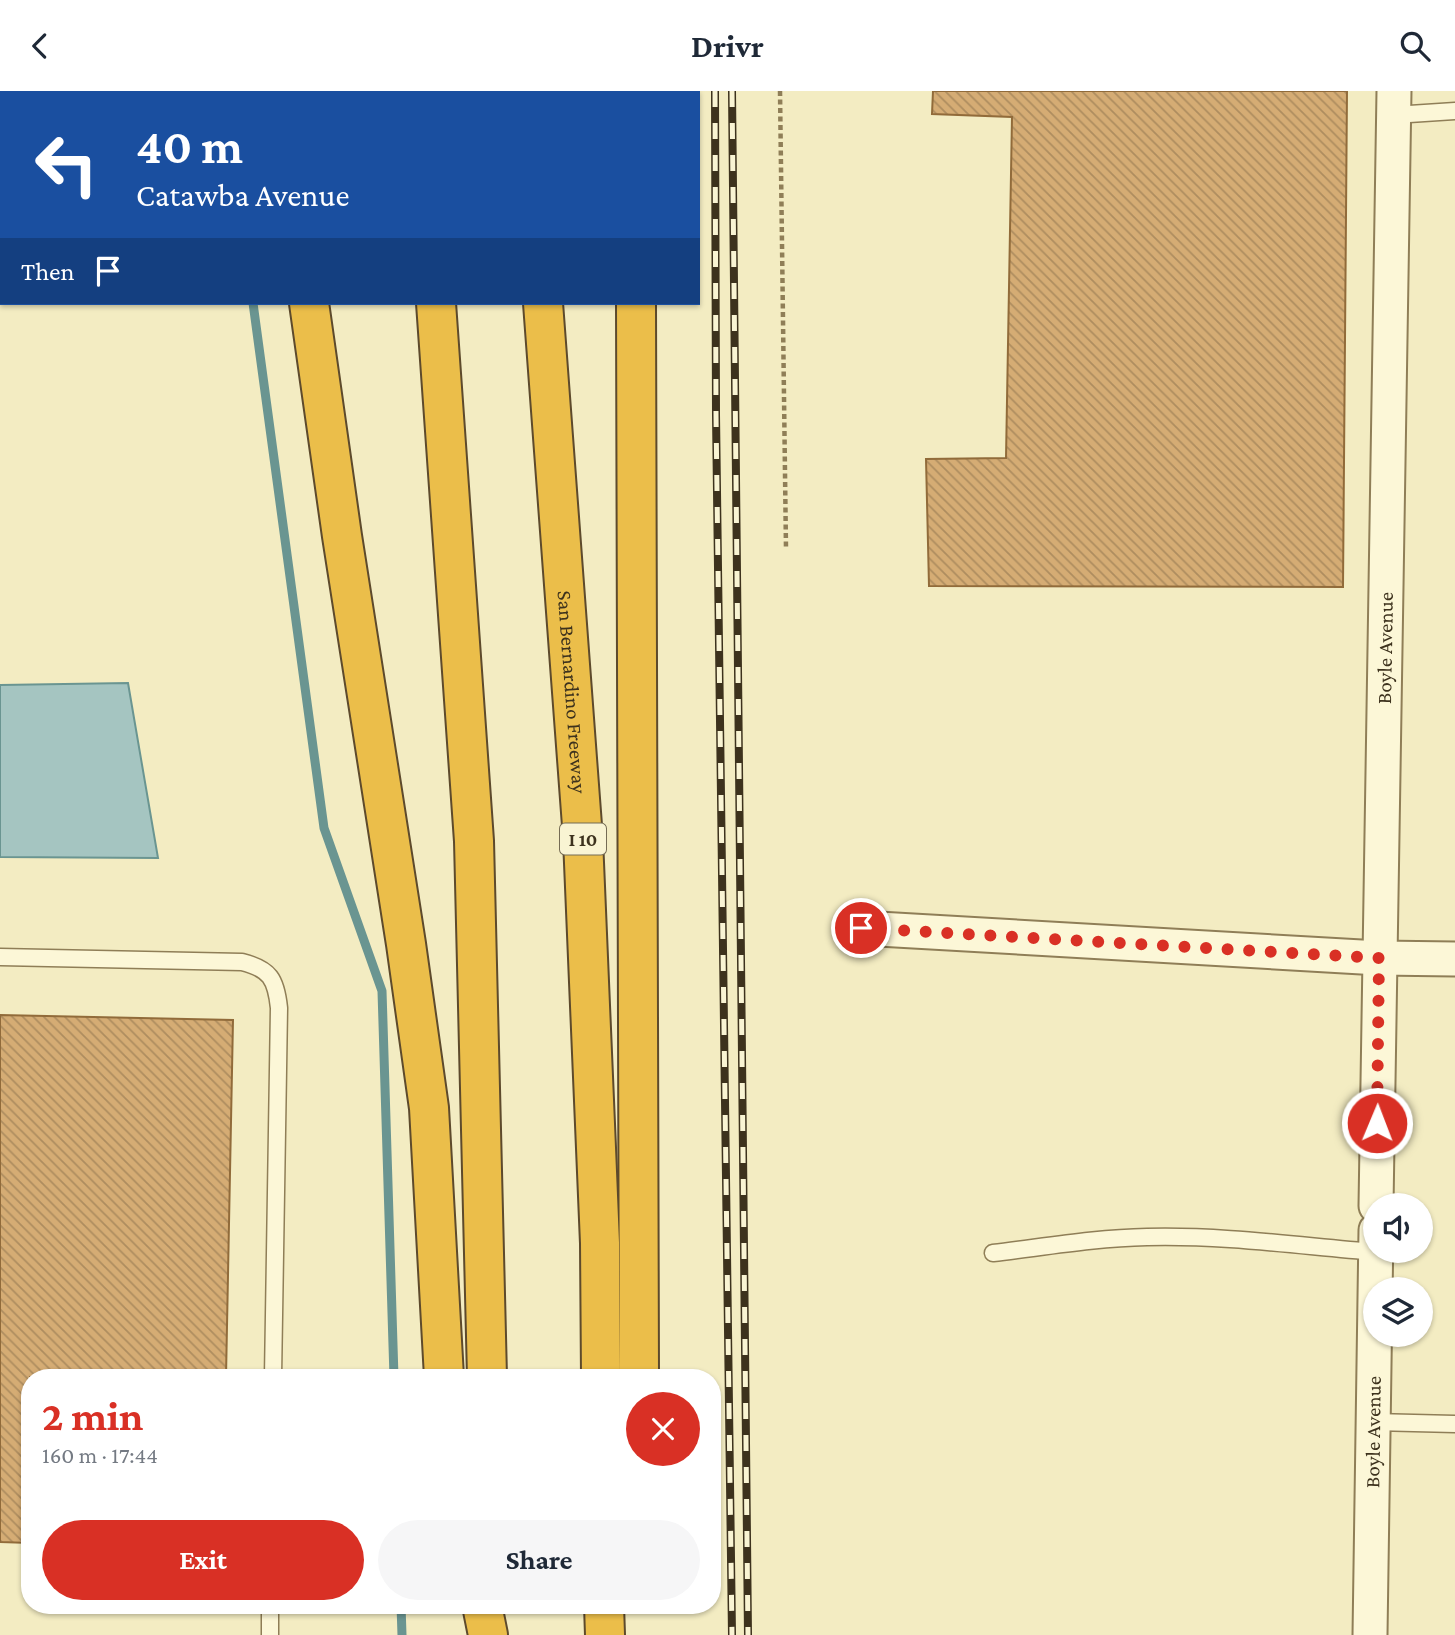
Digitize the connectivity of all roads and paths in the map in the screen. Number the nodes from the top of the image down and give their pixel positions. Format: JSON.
{"nodes":[{"id":1,"x":780,"y":91,"type":"edge"},
{"id":2,"x":1394,"y":103,"type":"edge"},
{"id":3,"x":1455,"y":111,"type":"edge"},
{"id":4,"x":309,"y":305,"type":"edge"},
{"id":5,"x":430,"y":305,"type":"edge"},
{"id":6,"x":436,"y":305,"type":"edge"},
{"id":7,"x":543,"y":305,"type":"edge"},
{"id":8,"x":636,"y":305,"type":"edge"},
{"id":9,"x":441,"y":363,"type":"junction"},
{"id":10,"x":786,"y":549,"type":"dead end"},
{"id":11,"x":861,"y":928,"type":"dead end"},
{"id":12,"x":0,"y":957,"type":"edge"},
{"id":13,"x":1379,"y":958,"type":"junction"},
{"id":14,"x":1455,"y":959,"type":"edge"},
{"id":15,"x":1376,"y":1193,"type":"edge"},
{"id":16,"x":1363,"y":1251,"type":"edge"},
{"id":17,"x":993,"y":1253,"type":"dead end"},
{"id":18,"x":1375,"y":1263,"type":"edge"},
{"id":19,"x":273,"y":1369,"type":"edge"},
{"id":20,"x":444,"y":1369,"type":"edge"},
{"id":21,"x":487,"y":1369,"type":"edge"},
{"id":22,"x":601,"y":1369,"type":"edge"},
{"id":23,"x":639,"y":1369,"type":"edge"},
{"id":24,"x":1373,"y":1422,"type":"junction"},
{"id":25,"x":1455,"y":1424,"type":"edge"},
{"id":26,"x":270,"y":1614,"type":"edge"},
{"id":27,"x":484,"y":1614,"type":"edge"},
{"id":28,"x":491,"y":1614,"type":"edge"},
{"id":29,"x":270,"y":1635,"type":"edge"},
{"id":30,"x":490,"y":1635,"type":"edge"},
{"id":31,"x":1370,"y":1635,"type":"edge"}],
"edges":[{"from":1,"to":10,"type":"path"},
{"from":2,"to":3,"type":"lane"},
{"from":2,"to":13,"type":"street","name":"Boyle Avenue"},
{"from":4,"to":20,"type":"highway"},
{"from":5,"to":9,"type":"highway"},
{"from":6,"to":9,"type":"highway"},
{"from":7,"to":22,"type":"highway","name":"San Bernardino Freeway","number":"I 10"},
{"from":8,"to":23,"type":"highway"},
{"from":9,"to":21,"type":"highway"},
{"from":11,"to":13,"type":"street"},
{"from":12,"to":19,"type":"lane"},
{"from":13,"to":14,"type":"street"},
{"from":13,"to":15,"type":"street","name":"Boyle Avenue"},
{"from":16,"to":17,"type":"lane"},
{"from":18,"to":24,"type":"street","name":"Boyle Avenue"},
{"from":24,"to":25,"type":"lane"},
{"from":24,"to":31,"type":"street","name":"Boyle Avenue"},
{"from":26,"to":29,"type":"lane"},
{"from":27,"to":30,"type":"highway"},
{"from":28,"to":30,"type":"highway"}]}
